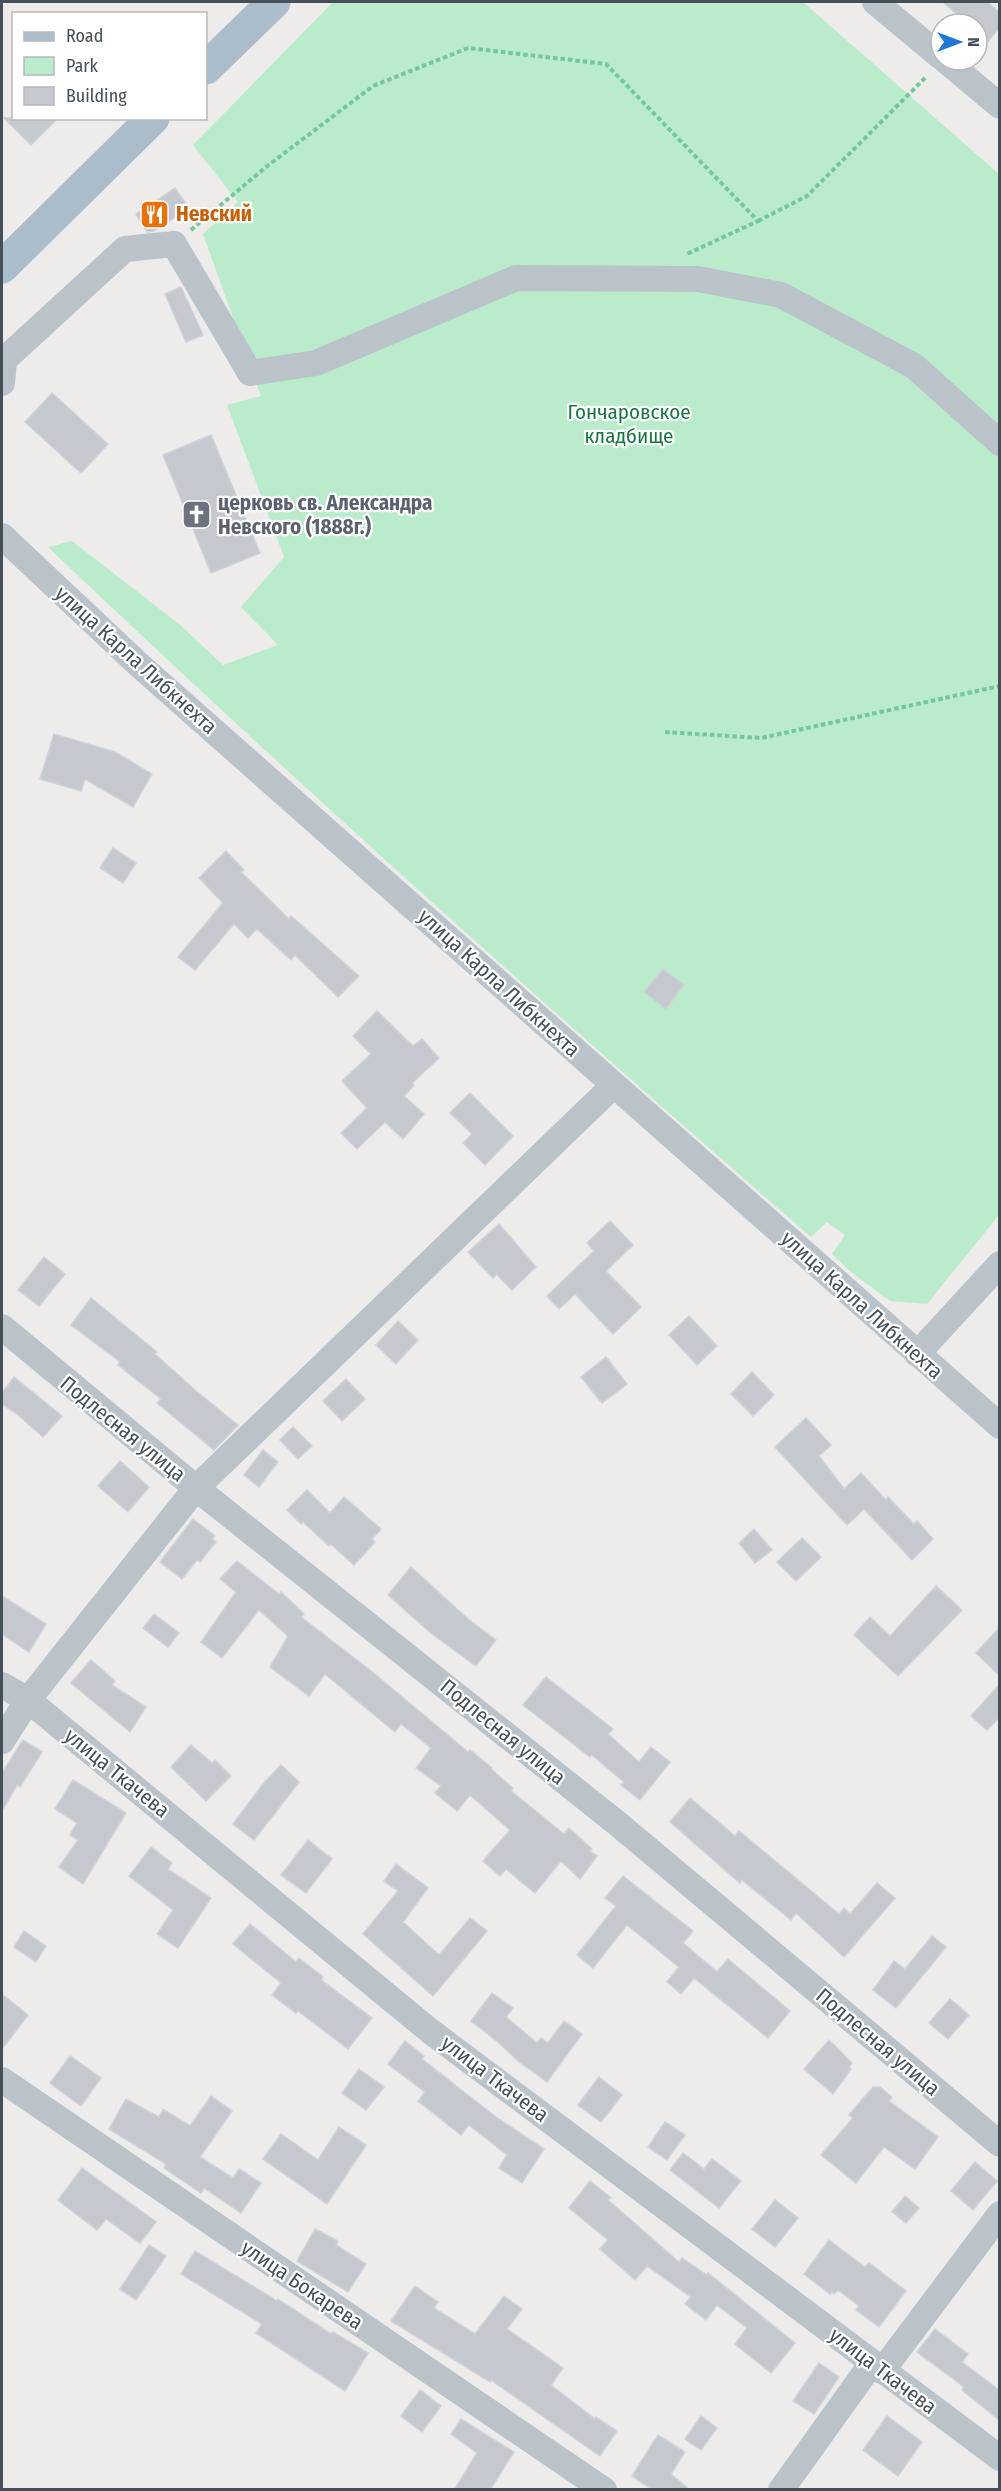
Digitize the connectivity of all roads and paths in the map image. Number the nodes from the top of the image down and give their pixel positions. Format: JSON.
{"nodes":[{"id":1,"x":274,"y":2,"type":"edge"},
{"id":2,"x":875,"y":2,"type":"edge"},
{"id":3,"x":929,"y":56,"type":"edge"},
{"id":4,"x":207,"y":67,"type":"edge"},
{"id":5,"x":929,"y":72,"type":"edge"},
{"id":6,"x":949,"y":72,"type":"edge"},
{"id":7,"x":999,"y":106,"type":"edge"},
{"id":8,"x":151,"y":120,"type":"edge"},
{"id":9,"x":758,"y":221,"type":"junction"},
{"id":10,"x":174,"y":244,"type":"junction"},
{"id":11,"x":686,"y":254,"type":"dead end"},
{"id":12,"x":2,"y":267,"type":"edge"},
{"id":13,"x":2,"y":366,"type":"edge"},
{"id":14,"x":999,"y":443,"type":"edge"},
{"id":15,"x":2,"y":536,"type":"edge"},
{"id":16,"x":999,"y":686,"type":"edge"},
{"id":17,"x":665,"y":732,"type":"dead end"},
{"id":18,"x":614,"y":1085,"type":"junction"},
{"id":19,"x":999,"y":1264,"type":"edge"},
{"id":20,"x":2,"y":1327,"type":"edge"},
{"id":21,"x":916,"y":1354,"type":"junction"},
{"id":22,"x":999,"y":1426,"type":"edge"},
{"id":23,"x":196,"y":1488,"type":"junction"},
{"id":24,"x":2,"y":1685,"type":"edge"},
{"id":25,"x":28,"y":1701,"type":"junction"},
{"id":26,"x":2,"y":1741,"type":"edge"},
{"id":27,"x":2,"y":2080,"type":"edge"},
{"id":28,"x":999,"y":2144,"type":"edge"},
{"id":29,"x":999,"y":2214,"type":"edge"},
{"id":30,"x":877,"y":2367,"type":"junction"},
{"id":31,"x":999,"y":2458,"type":"edge"},
{"id":32,"x":604,"y":2490,"type":"edge"},
{"id":33,"x":781,"y":2490,"type":"edge"}],
"edges":[{"from":1,"to":4,"type":"main road"},
{"from":2,"to":3,"type":"street"},
{"from":5,"to":9,"type":"path"},
{"from":6,"to":7,"type":"street"},
{"from":8,"to":12,"type":"main road"},
{"from":9,"to":10,"type":"path"},
{"from":9,"to":11,"type":"path"},
{"from":10,"to":13,"type":"street"},
{"from":10,"to":14,"type":"street"},
{"from":15,"to":18,"type":"street","name":"улица Карла Либкнехта"},
{"from":16,"to":17,"type":"path"},
{"from":18,"to":21,"type":"street","name":"улица Карла Либкнехта"},
{"from":18,"to":23,"type":"street"},
{"from":19,"to":21,"type":"street"},
{"from":20,"to":23,"type":"street","name":"Подлесная улица"},
{"from":21,"to":22,"type":"street","name":"улица Карла Либкнехта"},
{"from":23,"to":25,"type":"street"},
{"from":23,"to":28,"type":"street","name":"Подлесная улица"},
{"from":24,"to":25,"type":"street","name":"улица Ткачева"},
{"from":25,"to":26,"type":"street"},
{"from":25,"to":30,"type":"street","name":"улица Ткачева"},
{"from":27,"to":32,"type":"street","name":"улица Бокарева"},
{"from":29,"to":30,"type":"street"},
{"from":30,"to":31,"type":"street","name":"улица Ткачева"},
{"from":30,"to":33,"type":"street"}]}
